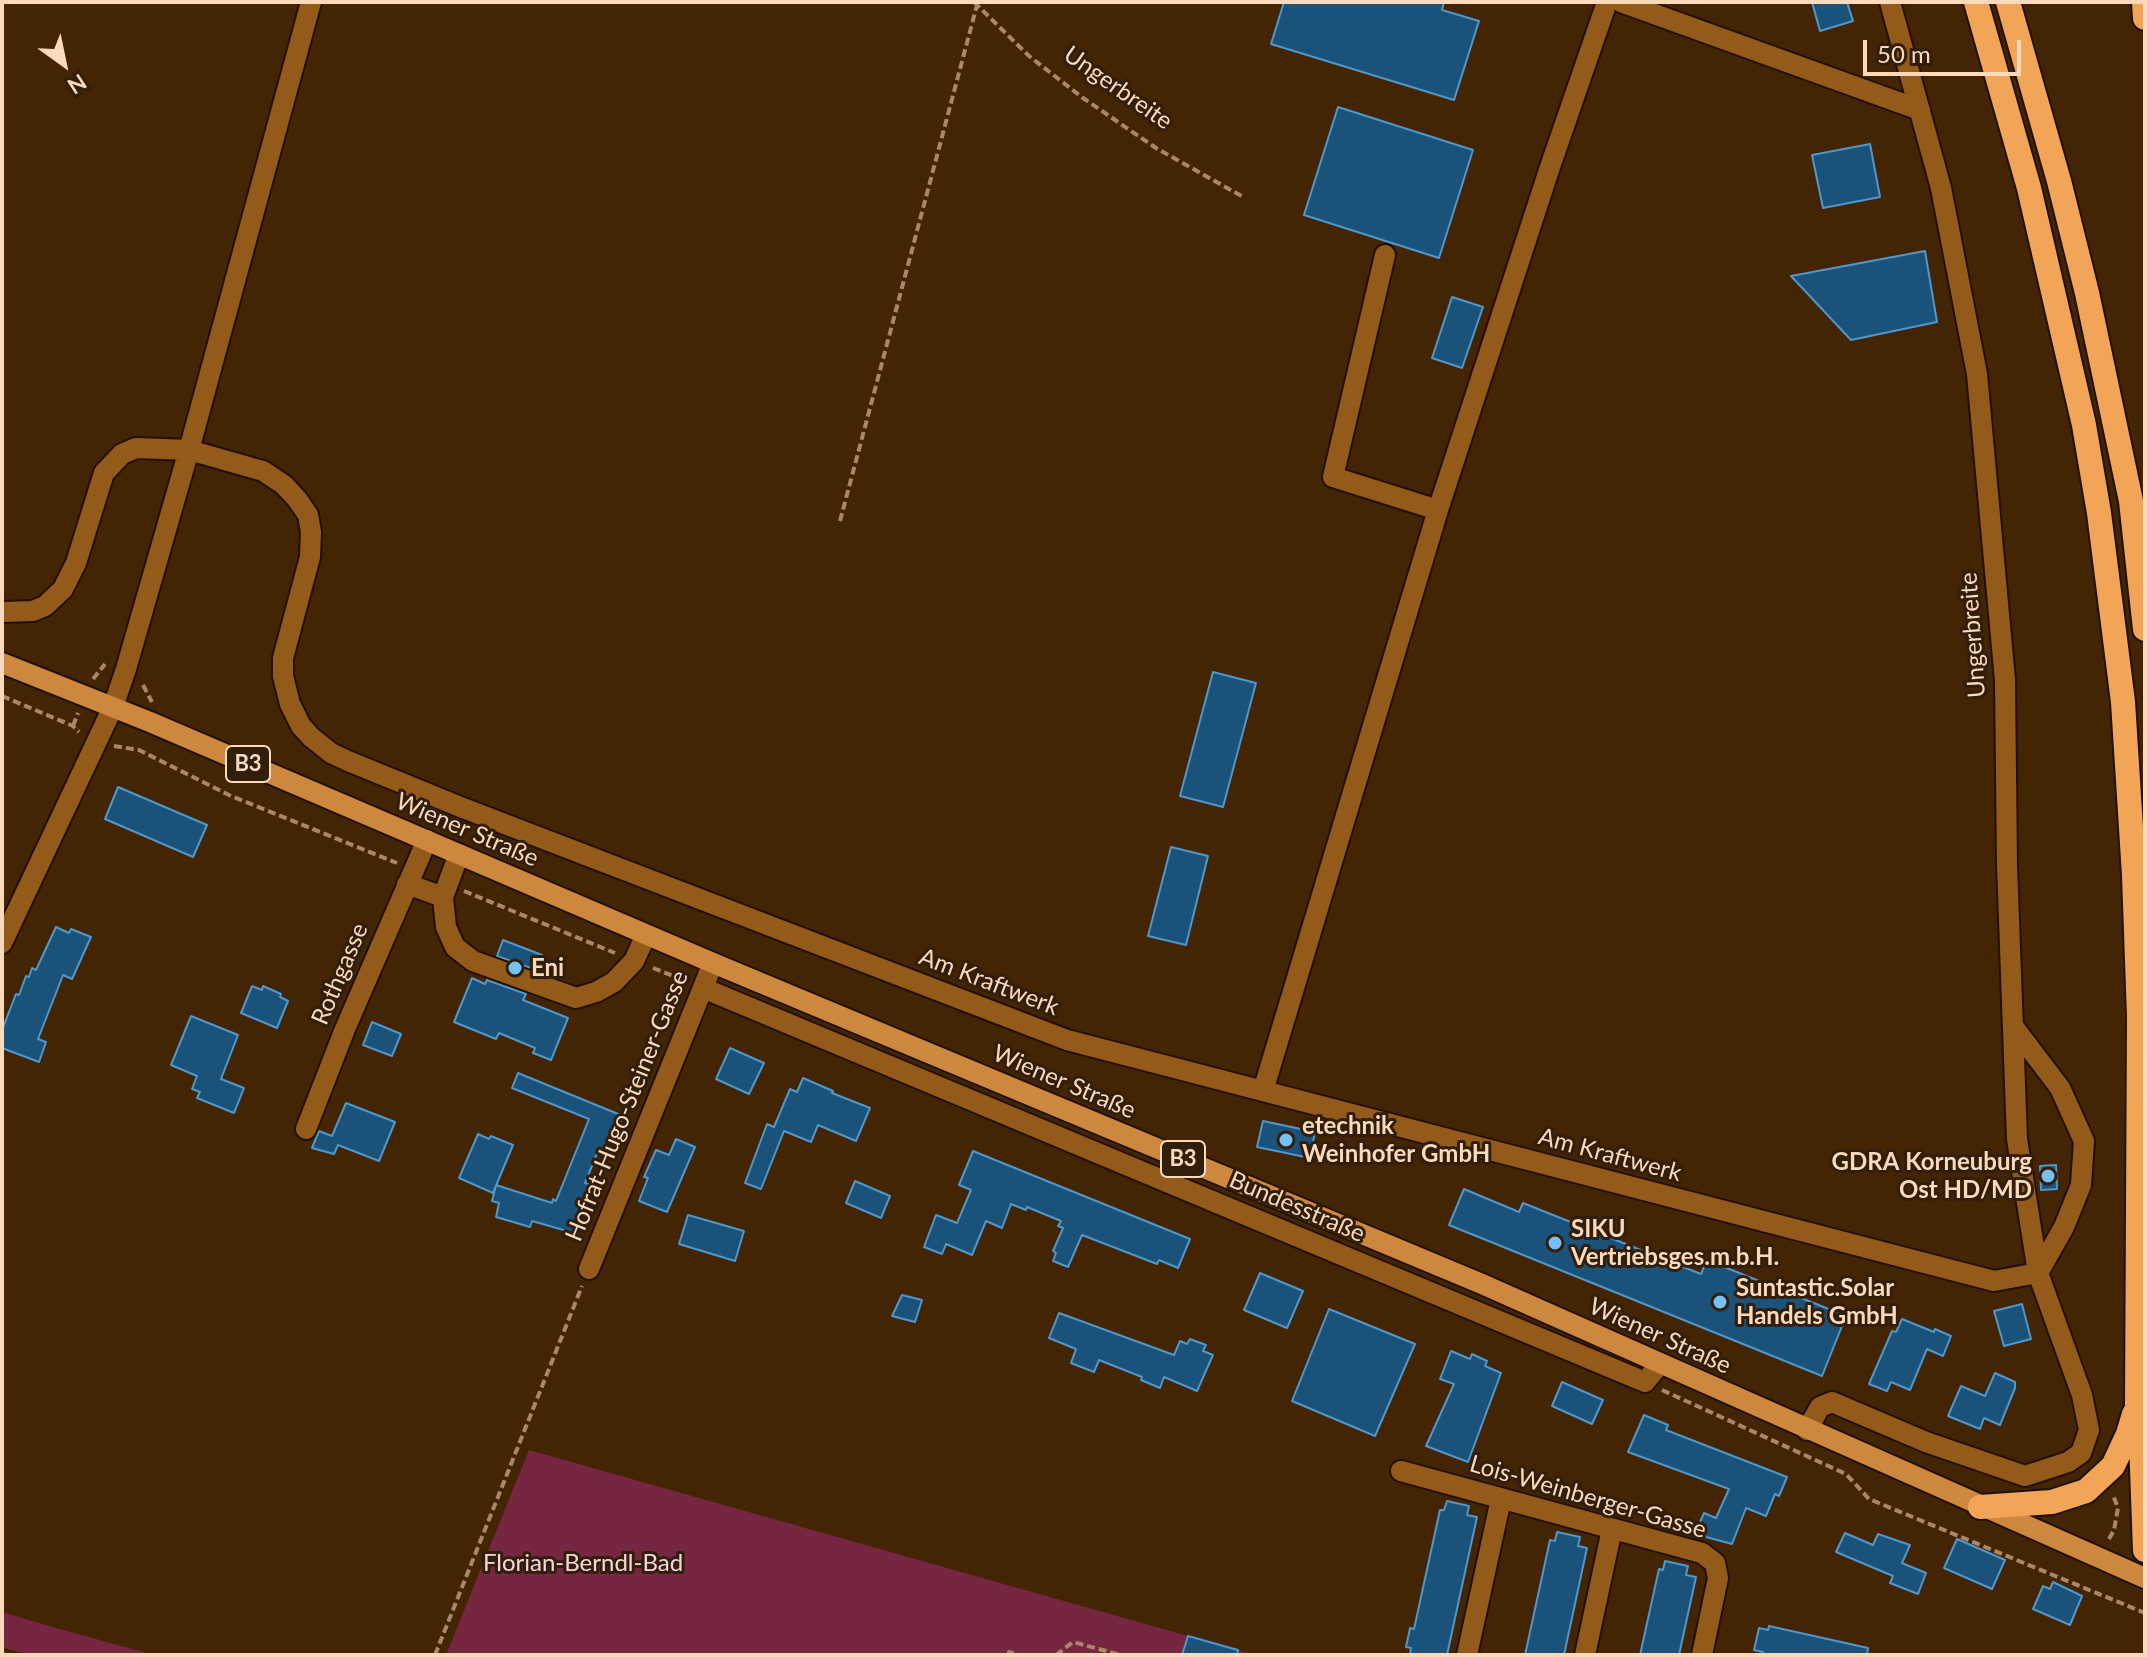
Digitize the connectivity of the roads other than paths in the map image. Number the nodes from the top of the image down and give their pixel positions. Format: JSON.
{"nodes":[{"id":1,"x":311,"y":2,"type":"edge"},
{"id":2,"x":1607,"y":2,"type":"edge"},
{"id":3,"x":1621,"y":2,"type":"edge"},
{"id":4,"x":1890,"y":2,"type":"edge"},
{"id":5,"x":1976,"y":2,"type":"edge"},
{"id":6,"x":2008,"y":2,"type":"edge"},
{"id":7,"x":2144,"y":2,"type":"edge"},
{"id":8,"x":2145,"y":17,"type":"edge"},
{"id":9,"x":1920,"y":110,"type":"junction"},
{"id":10,"x":1385,"y":255,"type":"dead end"},
{"id":11,"x":189,"y":450,"type":"junction"},
{"id":12,"x":1438,"y":510,"type":"junction"},
{"id":13,"x":2,"y":612,"type":"edge"},
{"id":14,"x":2145,"y":629,"type":"edge"},
{"id":15,"x":2,"y":663,"type":"edge"},
{"id":16,"x":113,"y":707,"type":"junction"},
{"id":17,"x":427,"y":840,"type":"junction"},
{"id":18,"x":459,"y":854,"type":"junction"},
{"id":19,"x":407,"y":884,"type":"junction"},
{"id":20,"x":443,"y":897,"type":"junction"},
{"id":21,"x":646,"y":935,"type":"junction"},
{"id":22,"x":2,"y":943,"type":"edge"},
{"id":23,"x":713,"y":963,"type":"junction"},
{"id":24,"x":703,"y":988,"type":"junction"},
{"id":25,"x":2013,"y":1026,"type":"junction"},
{"id":26,"x":1263,"y":1091,"type":"junction"},
{"id":27,"x":306,"y":1129,"type":"dead end"},
{"id":28,"x":589,"y":1269,"type":"road end"},
{"id":29,"x":2038,"y":1273,"type":"junction"},
{"id":30,"x":1482,"y":1284,"type":"junction"},
{"id":31,"x":1472,"y":1308,"type":"junction"},
{"id":32,"x":1659,"y":1365,"type":"junction"},
{"id":33,"x":2137,"y":1404,"type":"junction"},
{"id":34,"x":1807,"y":1430,"type":"junction"},
{"id":35,"x":1401,"y":1471,"type":"dead end"},
{"id":36,"x":1501,"y":1499,"type":"junction"},
{"id":37,"x":1980,"y":1507,"type":"junction"},
{"id":38,"x":1612,"y":1529,"type":"junction"},
{"id":39,"x":2145,"y":1550,"type":"edge"},
{"id":40,"x":2145,"y":1578,"type":"edge"},
{"id":41,"x":1467,"y":1655,"type":"edge"},
{"id":42,"x":1585,"y":1655,"type":"edge"},
{"id":43,"x":1702,"y":1655,"type":"edge"}],
"edges":[{"from":1,"to":11,"type":"street"},
{"from":2,"to":12,"type":"street"},
{"from":3,"to":9,"type":"street"},
{"from":4,"to":9,"type":"street","name":"Ungerbreite"},
{"from":5,"to":33,"type":"highway"},
{"from":6,"to":14,"type":"highway"},
{"from":7,"to":8,"type":"highway"},
{"from":9,"to":25,"type":"street","name":"Ungerbreite"},
{"from":10,"to":12,"type":"street"},
{"from":11,"to":13,"type":"street","name":"Am Kraftwerk"},
{"from":11,"to":16,"type":"street"},
{"from":11,"to":26,"type":"street","name":"Am Kraftwerk"},
{"from":12,"to":26,"type":"street"},
{"from":15,"to":16,"type":"main road","name":"Wiener Straße","number":"B3"},
{"from":16,"to":17,"type":"main road","name":"Wiener Straße","number":"B3"},
{"from":16,"to":22,"type":"street"},
{"from":17,"to":18,"type":"main road","name":"Wiener Straße","number":"B3"},
{"from":17,"to":19,"type":"street","name":"Rothgasse"},
{"from":18,"to":20,"type":"street"},
{"from":18,"to":21,"type":"main road","name":"Wiener Straße","number":"B3"},
{"from":19,"to":20,"type":"street"},
{"from":19,"to":27,"type":"street","name":"Rothgasse"},
{"from":20,"to":21,"type":"street"},
{"from":21,"to":23,"type":"main road","name":"Wiener Straße","number":"B3"},
{"from":23,"to":24,"type":"street","name":"Hofrat-Hugo-Steiner-Gasse"},
{"from":23,"to":30,"type":"main road","name":"Wiener Straße","number":"B3"},
{"from":24,"to":28,"type":"street","name":"Hofrat-Hugo-Steiner-Gasse"},
{"from":24,"to":31,"type":"street","name":"Bundesstraße"},
{"from":25,"to":29,"type":"street","name":"Ungerbreite"},
{"from":25,"to":29,"type":"street"},
{"from":26,"to":29,"type":"street","name":"Am Kraftwerk"},
{"from":29,"to":34,"type":"street"},
{"from":30,"to":31,"type":"street"},
{"from":30,"to":32,"type":"main road","name":"Wiener Straße","number":"B3"},
{"from":31,"to":32,"type":"street","name":"Bundesstraße"},
{"from":32,"to":34,"type":"main road","name":"Wiener Straße","number":"B3"},
{"from":33,"to":37,"type":"highway"},
{"from":33,"to":39,"type":"highway"},
{"from":34,"to":37,"type":"main road","name":"Wiener Straße","number":"B3"},
{"from":35,"to":36,"type":"street","name":"Lois-Weinberger-Gasse"},
{"from":36,"to":38,"type":"street","name":"Lois-Weinberger-Gasse"},
{"from":36,"to":41,"type":"street"},
{"from":37,"to":40,"type":"main road","name":"Wiener Straße","number":"B3"},
{"from":38,"to":42,"type":"street"},
{"from":38,"to":43,"type":"street","name":"Lois-Weinberger-Gasse"}]}
